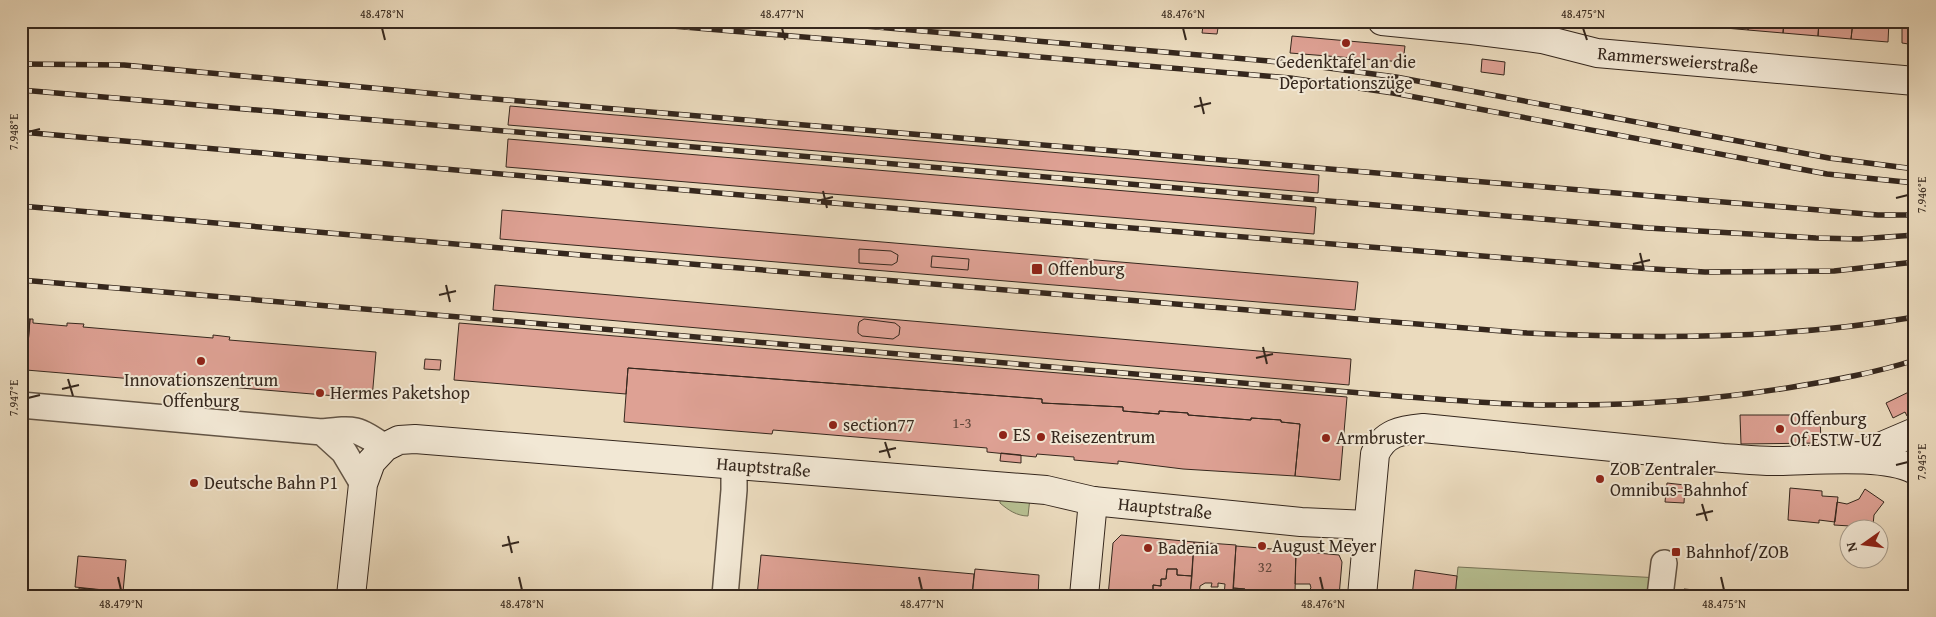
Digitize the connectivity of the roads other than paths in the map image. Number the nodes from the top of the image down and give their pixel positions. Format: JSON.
{"nodes":[{"id":1,"x":1382,"y":21,"type":"edge"},
{"id":2,"x":1472,"y":25,"type":"edge"},
{"id":3,"x":1915,"y":81,"type":"edge"},
{"id":4,"x":21,"y":405,"type":"edge"},
{"id":5,"x":322,"y":432,"type":"junction"},
{"id":6,"x":1915,"y":432,"type":"edge"},
{"id":7,"x":385,"y":447,"type":"junction"},
{"id":8,"x":1852,"y":459,"type":"junction"},
{"id":9,"x":734,"y":465,"type":"junction"},
{"id":10,"x":1915,"y":470,"type":"edge"},
{"id":11,"x":364,"y":484,"type":"junction"},
{"id":12,"x":1092,"y":501,"type":"junction"},
{"id":13,"x":1368,"y":525,"type":"junction"},
{"id":14,"x":351,"y":596,"type":"edge"},
{"id":15,"x":725,"y":596,"type":"edge"},
{"id":16,"x":1084,"y":596,"type":"edge"},
{"id":17,"x":1362,"y":596,"type":"edge"}],
"edges":[{"from":1,"to":2,"type":"street","name":"Rammersweierstraße"},
{"from":2,"to":3,"type":"street","name":"Rammersweierstraße"},
{"from":4,"to":5,"type":"street"},
{"from":5,"to":7,"type":"street"},
{"from":5,"to":11,"type":"street"},
{"from":6,"to":8,"type":"street"},
{"from":7,"to":9,"type":"street","name":"Hauptstraße"},
{"from":7,"to":11,"type":"street"},
{"from":8,"to":10,"type":"street"},
{"from":8,"to":13,"type":"street"},
{"from":9,"to":12,"type":"street","name":"Hauptstraße"},
{"from":9,"to":15,"type":"street"},
{"from":11,"to":14,"type":"street"},
{"from":12,"to":13,"type":"street","name":"Hauptstraße"},
{"from":12,"to":16,"type":"street"},
{"from":13,"to":17,"type":"street"}]}
